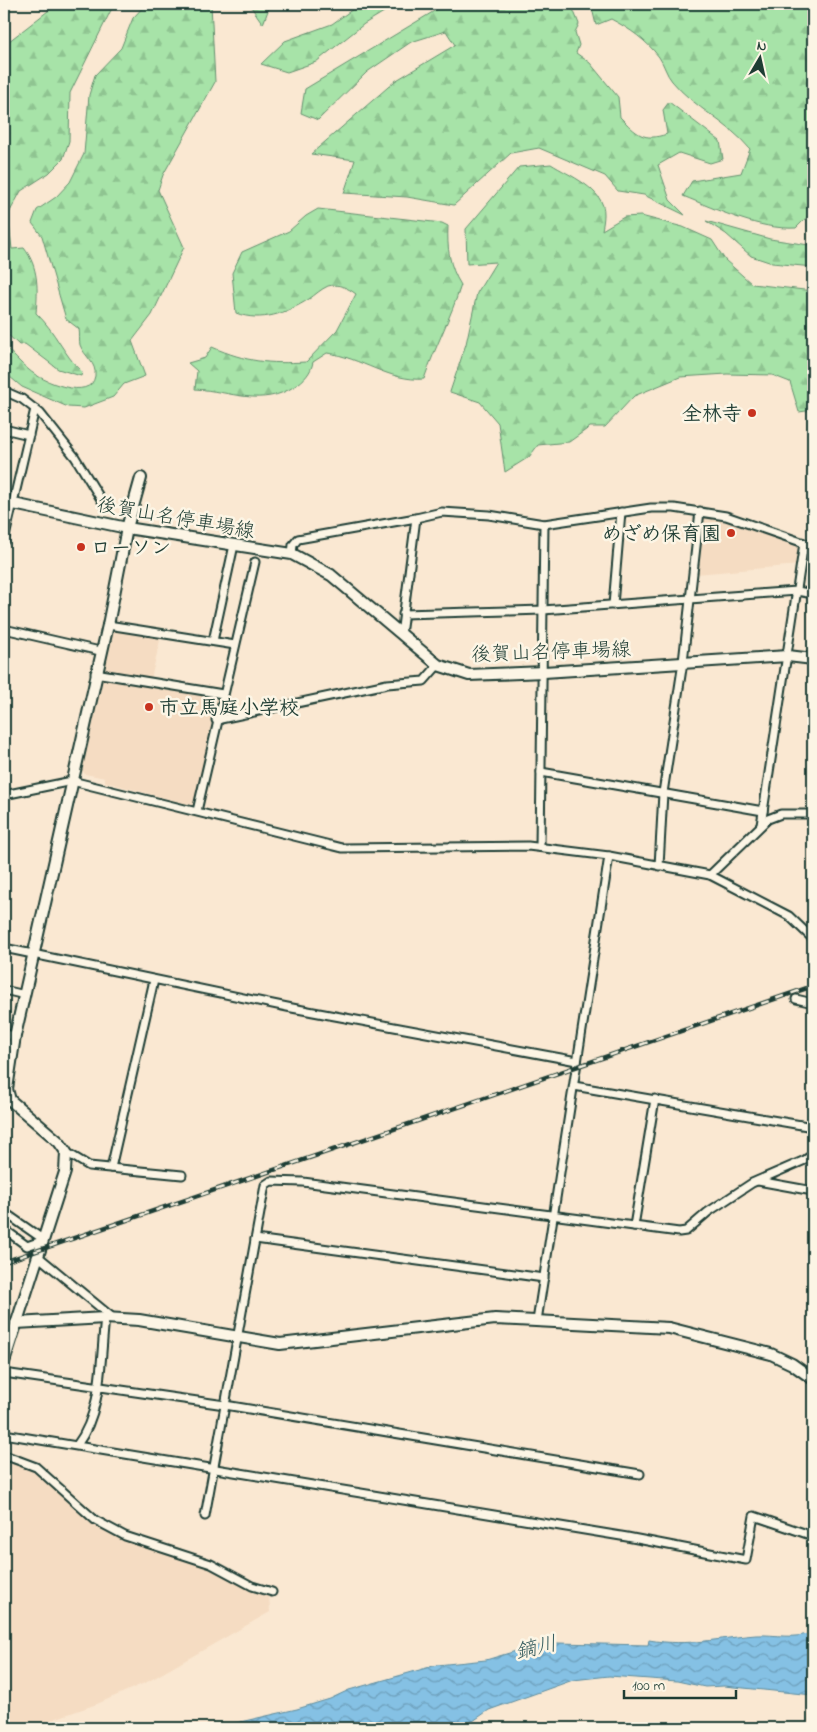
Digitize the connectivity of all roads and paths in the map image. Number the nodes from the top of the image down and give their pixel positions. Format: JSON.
{"nodes":[{"id":1,"x":4,"y":390,"type":"edge"},
{"id":2,"x":35,"y":409,"type":"junction"},
{"id":3,"x":4,"y":429,"type":"edge"},
{"id":4,"x":29,"y":435,"type":"junction"},
{"id":5,"x":141,"y":478,"type":"dead end"},
{"id":6,"x":8,"y":503,"type":"edge"},
{"id":7,"x":104,"y":506,"type":"dead end"},
{"id":8,"x":700,"y":510,"type":"junction"},
{"id":9,"x":621,"y":512,"type":"junction"},
{"id":10,"x":416,"y":518,"type":"junction"},
{"id":11,"x":544,"y":524,"type":"junction"},
{"id":12,"x":127,"y":528,"type":"junction"},
{"id":13,"x":4,"y":541,"type":"edge"},
{"id":14,"x":804,"y":543,"type":"junction"},
{"id":15,"x":234,"y":544,"type":"junction"},
{"id":16,"x":813,"y":545,"type":"edge"},
{"id":17,"x":292,"y":554,"type":"junction"},
{"id":18,"x":255,"y":562,"type":"dead end"},
{"id":19,"x":797,"y":591,"type":"junction"},
{"id":20,"x":813,"y":594,"type":"edge"},
{"id":21,"x":690,"y":598,"type":"junction"},
{"id":22,"x":613,"y":605,"type":"junction"},
{"id":23,"x":543,"y":610,"type":"junction"},
{"id":24,"x":403,"y":614,"type":"junction"},
{"id":25,"x":108,"y":625,"type":"junction"},
{"id":26,"x":4,"y":629,"type":"edge"},
{"id":27,"x":401,"y":635,"type":"junction"},
{"id":28,"x":213,"y":641,"type":"junction"},
{"id":29,"x":235,"y":644,"type":"junction"},
{"id":30,"x":100,"y":650,"type":"junction"},
{"id":31,"x":788,"y":656,"type":"junction"},
{"id":32,"x":813,"y":660,"type":"edge"},
{"id":33,"x":683,"y":662,"type":"junction"},
{"id":34,"x":438,"y":665,"type":"junction"},
{"id":35,"x":544,"y":672,"type":"junction"},
{"id":36,"x":95,"y":673,"type":"junction"},
{"id":37,"x":223,"y":694,"type":"junction"},
{"id":38,"x":216,"y":720,"type":"junction"},
{"id":39,"x":541,"y":772,"type":"junction"},
{"id":40,"x":72,"y":781,"type":"junction"},
{"id":41,"x":663,"y":793,"type":"junction"},
{"id":42,"x":4,"y":795,"type":"edge"},
{"id":43,"x":197,"y":811,"type":"junction"},
{"id":44,"x":763,"y":811,"type":"junction"},
{"id":45,"x":813,"y":814,"type":"edge"},
{"id":46,"x":761,"y":826,"type":"junction"},
{"id":47,"x":540,"y":847,"type":"junction"},
{"id":48,"x":609,"y":856,"type":"junction"},
{"id":49,"x":659,"y":866,"type":"junction"},
{"id":50,"x":710,"y":875,"type":"junction"},
{"id":51,"x":813,"y":939,"type":"edge"},
{"id":52,"x":4,"y":948,"type":"edge"},
{"id":53,"x":34,"y":954,"type":"junction"},
{"id":54,"x":154,"y":980,"type":"junction"},
{"id":55,"x":4,"y":990,"type":"edge"},
{"id":56,"x":25,"y":995,"type":"junction"},
{"id":57,"x":796,"y":999,"type":"dead end"},
{"id":58,"x":813,"y":1003,"type":"edge"},
{"id":59,"x":4,"y":1034,"type":"edge"},
{"id":60,"x":15,"y":1036,"type":"junction"},
{"id":61,"x":577,"y":1061,"type":"junction"},
{"id":62,"x":574,"y":1086,"type":"junction"},
{"id":63,"x":655,"y":1099,"type":"junction"},
{"id":64,"x":7,"y":1100,"type":"edge"},
{"id":65,"x":813,"y":1127,"type":"edge"},
{"id":66,"x":66,"y":1152,"type":"junction"},
{"id":67,"x":813,"y":1154,"type":"edge"},
{"id":68,"x":111,"y":1168,"type":"junction"},
{"id":69,"x":182,"y":1175,"type":"dead end"},
{"id":70,"x":758,"y":1181,"type":"junction"},
{"id":71,"x":813,"y":1191,"type":"edge"},
{"id":72,"x":4,"y":1212,"type":"edge"},
{"id":73,"x":553,"y":1214,"type":"junction"},
{"id":74,"x":634,"y":1226,"type":"junction"},
{"id":75,"x":4,"y":1228,"type":"edge"},
{"id":76,"x":255,"y":1239,"type":"junction"},
{"id":77,"x":44,"y":1240,"type":"junction"},
{"id":78,"x":39,"y":1257,"type":"junction"},
{"id":79,"x":544,"y":1278,"type":"junction"},
{"id":80,"x":109,"y":1318,"type":"junction"},
{"id":81,"x":538,"y":1321,"type":"junction"},
{"id":82,"x":16,"y":1323,"type":"junction"},
{"id":83,"x":237,"y":1338,"type":"junction"},
{"id":84,"x":4,"y":1362,"type":"edge"},
{"id":85,"x":4,"y":1373,"type":"edge"},
{"id":86,"x":813,"y":1379,"type":"edge"},
{"id":87,"x":97,"y":1388,"type":"junction"},
{"id":88,"x":225,"y":1405,"type":"junction"},
{"id":89,"x":4,"y":1434,"type":"edge"},
{"id":90,"x":77,"y":1445,"type":"junction"},
{"id":91,"x":4,"y":1455,"type":"edge"},
{"id":92,"x":214,"y":1468,"type":"junction"},
{"id":93,"x":640,"y":1474,"type":"dead end"},
{"id":94,"x":205,"y":1516,"type":"dead end"},
{"id":95,"x":813,"y":1536,"type":"edge"},
{"id":96,"x":272,"y":1592,"type":"dead end"}],
"edges":[{"from":1,"to":2,"type":"street"},
{"from":2,"to":4,"type":"street"},
{"from":2,"to":7,"type":"street"},
{"from":3,"to":4,"type":"street"},
{"from":4,"to":6,"type":"street"},
{"from":5,"to":12,"type":"street"},
{"from":6,"to":12,"type":"street","name":"後賀山名停車場線"},
{"from":6,"to":13,"type":"street"},
{"from":8,"to":9,"type":"street"},
{"from":8,"to":14,"type":"street"},
{"from":8,"to":21,"type":"street"},
{"from":9,"to":11,"type":"street"},
{"from":9,"to":22,"type":"street"},
{"from":10,"to":11,"type":"street"},
{"from":10,"to":17,"type":"street"},
{"from":10,"to":24,"type":"street"},
{"from":11,"to":23,"type":"street"},
{"from":12,"to":15,"type":"street","name":"後賀山名停車場線"},
{"from":12,"to":25,"type":"street"},
{"from":14,"to":16,"type":"street"},
{"from":14,"to":19,"type":"street"},
{"from":15,"to":17,"type":"street","name":"後賀山名停車場線"},
{"from":15,"to":28,"type":"street"},
{"from":17,"to":27,"type":"street","name":"後賀山名停車場線"},
{"from":18,"to":29,"type":"street"},
{"from":19,"to":20,"type":"street"},
{"from":19,"to":21,"type":"street"},
{"from":19,"to":31,"type":"street"},
{"from":21,"to":22,"type":"street"},
{"from":21,"to":33,"type":"street"},
{"from":22,"to":23,"type":"street"},
{"from":23,"to":24,"type":"street"},
{"from":23,"to":35,"type":"street"},
{"from":24,"to":27,"type":"street"},
{"from":25,"to":28,"type":"street"},
{"from":25,"to":30,"type":"street"},
{"from":26,"to":30,"type":"street"},
{"from":27,"to":34,"type":"street","name":"後賀山名停車場線"},
{"from":28,"to":29,"type":"street"},
{"from":29,"to":37,"type":"street"},
{"from":30,"to":36,"type":"street"},
{"from":31,"to":32,"type":"street","name":"後賀山名停車場線"},
{"from":31,"to":33,"type":"street","name":"後賀山名停車場線"},
{"from":31,"to":44,"type":"street"},
{"from":33,"to":35,"type":"street","name":"後賀山名停車場線"},
{"from":33,"to":41,"type":"street"},
{"from":34,"to":35,"type":"street","name":"後賀山名停車場線"},
{"from":34,"to":38,"type":"street"},
{"from":35,"to":39,"type":"street"},
{"from":36,"to":37,"type":"street"},
{"from":36,"to":40,"type":"street"},
{"from":37,"to":38,"type":"street"},
{"from":38,"to":43,"type":"street"},
{"from":39,"to":41,"type":"street"},
{"from":39,"to":47,"type":"street"},
{"from":40,"to":42,"type":"street"},
{"from":40,"to":43,"type":"street"},
{"from":40,"to":53,"type":"street"},
{"from":41,"to":44,"type":"street"},
{"from":41,"to":49,"type":"street"},
{"from":43,"to":47,"type":"street"},
{"from":44,"to":46,"type":"street"},
{"from":45,"to":46,"type":"street"},
{"from":46,"to":50,"type":"street"},
{"from":47,"to":48,"type":"street"},
{"from":48,"to":49,"type":"street"},
{"from":48,"to":61,"type":"street"},
{"from":49,"to":50,"type":"street"},
{"from":50,"to":51,"type":"street"},
{"from":52,"to":53,"type":"street"},
{"from":53,"to":54,"type":"street"},
{"from":53,"to":56,"type":"street"},
{"from":54,"to":61,"type":"street"},
{"from":54,"to":68,"type":"street"},
{"from":55,"to":56,"type":"street"},
{"from":56,"to":60,"type":"street"},
{"from":57,"to":58,"type":"street"},
{"from":59,"to":60,"type":"street"},
{"from":60,"to":64,"type":"street"},
{"from":61,"to":62,"type":"street"},
{"from":62,"to":63,"type":"street"},
{"from":62,"to":73,"type":"street"},
{"from":63,"to":65,"type":"street"},
{"from":63,"to":74,"type":"street"},
{"from":64,"to":66,"type":"street"},
{"from":66,"to":68,"type":"street"},
{"from":66,"to":77,"type":"street"},
{"from":67,"to":70,"type":"street"},
{"from":68,"to":69,"type":"street"},
{"from":70,"to":71,"type":"street"},
{"from":70,"to":74,"type":"street"},
{"from":72,"to":77,"type":"street"},
{"from":73,"to":74,"type":"street"},
{"from":73,"to":76,"type":"street"},
{"from":73,"to":79,"type":"street"},
{"from":75,"to":77,"type":"street"},
{"from":76,"to":79,"type":"street"},
{"from":76,"to":83,"type":"street"},
{"from":77,"to":78,"type":"street"},
{"from":78,"to":80,"type":"street"},
{"from":78,"to":82,"type":"street"},
{"from":79,"to":81,"type":"street"},
{"from":80,"to":82,"type":"street"},
{"from":80,"to":83,"type":"street"},
{"from":80,"to":87,"type":"street"},
{"from":81,"to":83,"type":"street"},
{"from":81,"to":86,"type":"street"},
{"from":82,"to":84,"type":"street"},
{"from":83,"to":88,"type":"street"},
{"from":85,"to":87,"type":"street"},
{"from":87,"to":88,"type":"street"},
{"from":87,"to":90,"type":"street"},
{"from":88,"to":92,"type":"street"},
{"from":88,"to":93,"type":"street"},
{"from":89,"to":90,"type":"street"},
{"from":90,"to":92,"type":"street"},
{"from":91,"to":96,"type":"street"},
{"from":92,"to":94,"type":"street"},
{"from":92,"to":95,"type":"street"}]}
